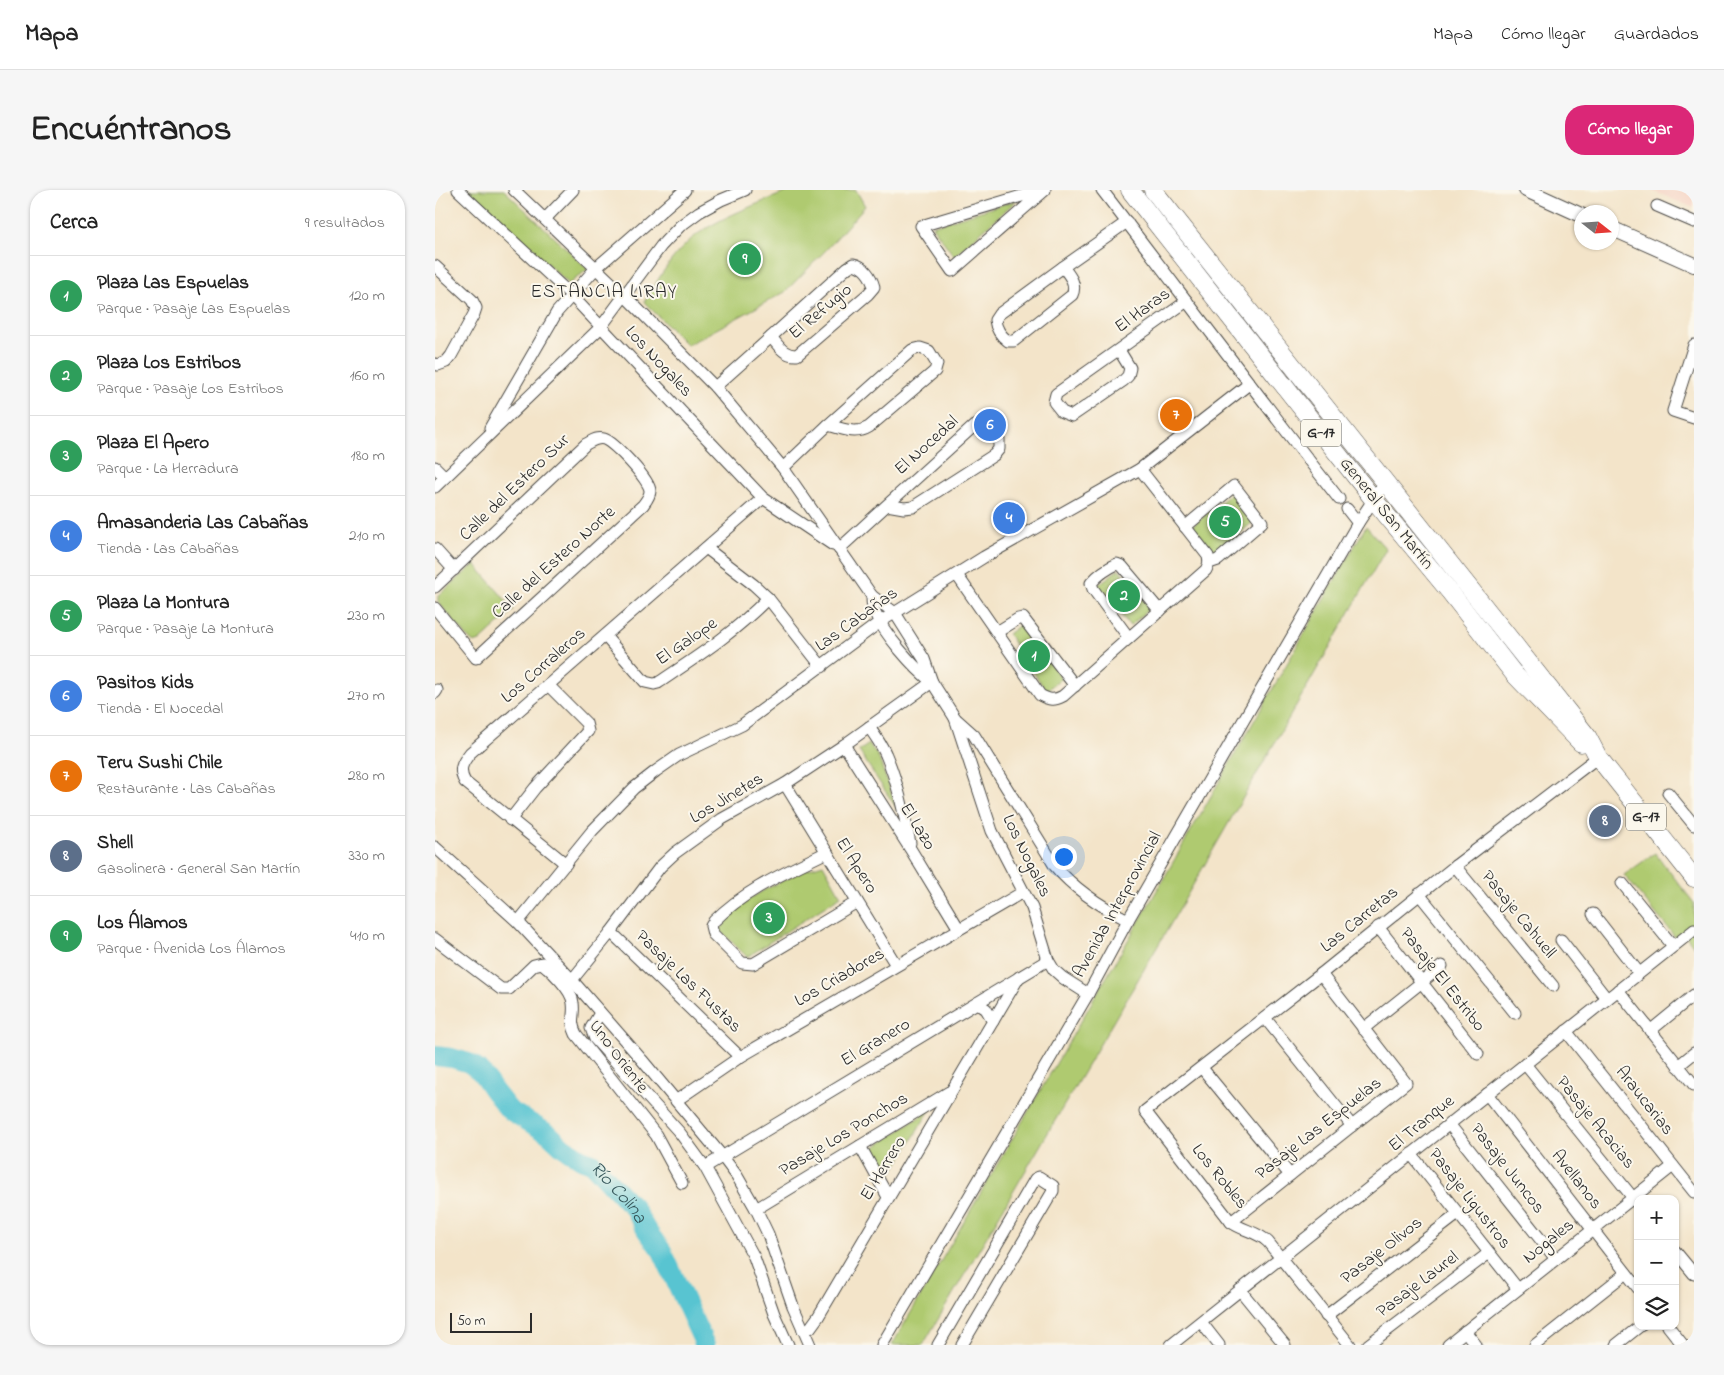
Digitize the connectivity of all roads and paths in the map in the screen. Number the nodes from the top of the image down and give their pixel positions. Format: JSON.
{"nodes":[{"id":1,"x":458,"y":190,"type":"edge"},
{"id":2,"x":514,"y":190,"type":"edge"},
{"id":3,"x":573,"y":190,"type":"edge"},
{"id":4,"x":685,"y":190,"type":"edge"},
{"id":5,"x":745,"y":190,"type":"edge"},
{"id":6,"x":1044,"y":190,"type":"edge"},
{"id":7,"x":1102,"y":190,"type":"edge"},
{"id":8,"x":1130,"y":190,"type":"edge"},
{"id":9,"x":1153,"y":190,"type":"edge"},
{"id":10,"x":1526,"y":190,"type":"edge"},
{"id":11,"x":1657,"y":206,"type":"dead end"},
{"id":12,"x":1574,"y":212,"type":"edge"},
{"id":13,"x":545,"y":219,"type":"junction"},
{"id":14,"x":1127,"y":222,"type":"junction"},
{"id":15,"x":1694,"y":222,"type":"edge"},
{"id":16,"x":1619,"y":232,"type":"edge"},
{"id":17,"x":1694,"y":265,"type":"edge"},
{"id":18,"x":435,"y":266,"type":"edge"},
{"id":19,"x":1063,"y":267,"type":"junction"},
{"id":20,"x":596,"y":268,"type":"junction"},
{"id":21,"x":571,"y":295,"type":"junction"},
{"id":22,"x":624,"y":295,"type":"junction"},
{"id":23,"x":1187,"y":301,"type":"junction"},
{"id":24,"x":601,"y":327,"type":"junction"},
{"id":25,"x":771,"y":337,"type":"junction"},
{"id":26,"x":1694,"y":345,"type":"edge"},
{"id":27,"x":1119,"y":350,"type":"junction"},
{"id":28,"x":435,"y":364,"type":"edge"},
{"id":29,"x":1249,"y":384,"type":"junction"},
{"id":30,"x":715,"y":387,"type":"junction"},
{"id":31,"x":1694,"y":418,"type":"edge"},
{"id":32,"x":828,"y":426,"type":"junction"},
{"id":33,"x":483,"y":441,"type":"junction"},
{"id":34,"x":435,"y":467,"type":"edge"},
{"id":35,"x":783,"y":468,"type":"junction"},
{"id":36,"x":1140,"y":469,"type":"junction"},
{"id":37,"x":445,"y":477,"type":"junction"},
{"id":38,"x":1385,"y":482,"type":"junction"},
{"id":39,"x":435,"y":488,"type":"edge"},
{"id":40,"x":650,"y":491,"type":"joint"},
{"id":41,"x":763,"y":498,"type":"junction"},
{"id":42,"x":1339,"y":499,"type":"dead end"},
{"id":43,"x":1374,"y":500,"type":"junction"},
{"id":44,"x":887,"y":505,"type":"junction"},
{"id":45,"x":1347,"y":508,"type":"dead end"},
{"id":46,"x":1359,"y":523,"type":"junction"},
{"id":47,"x":1185,"y":527,"type":"junction"},
{"id":48,"x":706,"y":548,"type":"junction"},
{"id":49,"x":839,"y":548,"type":"junction"},
{"id":50,"x":435,"y":549,"type":"edge"},
{"id":51,"x":1209,"y":564,"type":"junction"},
{"id":52,"x":454,"y":570,"type":"junction"},
{"id":53,"x":957,"y":575,"type":"junction"},
{"id":54,"x":437,"y":582,"type":"edge"},
{"id":55,"x":872,"y":596,"type":"junction"},
{"id":56,"x":768,"y":598,"type":"junction"},
{"id":57,"x":435,"y":608,"type":"edge"},
{"id":58,"x":1159,"y":611,"type":"junction"},
{"id":59,"x":895,"y":613,"type":"junction"},
{"id":60,"x":880,"y":622,"type":"junction"},
{"id":61,"x":997,"y":632,"type":"junction"},
{"id":62,"x":605,"y":636,"type":"junction"},
{"id":63,"x":1129,"y":638,"type":"junction"},
{"id":64,"x":822,"y":667,"type":"junction"},
{"id":65,"x":932,"y":682,"type":"junction"},
{"id":66,"x":548,"y":685,"type":"junction"},
{"id":67,"x":1075,"y":686,"type":"junction"},
{"id":68,"x":955,"y":718,"type":"junction"},
{"id":69,"x":869,"y":728,"type":"junction"},
{"id":70,"x":844,"y":745,"type":"junction"},
{"id":71,"x":1599,"y":757,"type":"junction"},
{"id":72,"x":785,"y":784,"type":"junction"},
{"id":73,"x":1669,"y":793,"type":"dead end"},
{"id":74,"x":510,"y":820,"type":"junction"},
{"id":75,"x":1694,"y":825,"type":"edge"},
{"id":76,"x":435,"y":847,"type":"edge"},
{"id":77,"x":911,"y":850,"type":"junction"},
{"id":78,"x":827,"y":852,"type":"junction"},
{"id":79,"x":566,"y":864,"type":"junction"},
{"id":80,"x":1455,"y":866,"type":"junction"},
{"id":81,"x":1694,"y":878,"type":"edge"},
{"id":82,"x":1622,"y":883,"type":"dead end"},
{"id":83,"x":1023,"y":892,"type":"junction"},
{"id":84,"x":1419,"y":894,"type":"junction"},
{"id":85,"x":857,"y":902,"type":"junction"},
{"id":86,"x":1593,"y":914,"type":"dead end"},
{"id":87,"x":1128,"y":920,"type":"junction"},
{"id":88,"x":518,"y":922,"type":"junction"},
{"id":89,"x":1378,"y":927,"type":"junction"},
{"id":90,"x":959,"y":929,"type":"junction"},
{"id":91,"x":1694,"y":930,"type":"edge"},
{"id":92,"x":611,"y":932,"type":"junction"},
{"id":93,"x":435,"y":940,"type":"edge"},
{"id":94,"x":1561,"y":940,"type":"dead end"},
{"id":95,"x":1673,"y":946,"type":"junction"},
{"id":96,"x":1048,"y":960,"type":"junction"},
{"id":97,"x":896,"y":965,"type":"junction"},
{"id":98,"x":1442,"y":966,"type":"dead end"},
{"id":99,"x":1639,"y":973,"type":"junction"},
{"id":100,"x":1321,"y":974,"type":"junction"},
{"id":101,"x":1019,"y":977,"type":"junction"},
{"id":102,"x":572,"y":980,"type":"junction"},
{"id":103,"x":1422,"y":983,"type":"junction"},
{"id":104,"x":1553,"y":986,"type":"dead end"},
{"id":105,"x":1618,"y":990,"type":"junction"},
{"id":106,"x":1088,"y":994,"type":"junction"},
{"id":107,"x":1694,"y":996,"type":"edge"},
{"id":108,"x":1607,"y":999,"type":"junction"},
{"id":109,"x":977,"y":1003,"type":"junction"},
{"id":110,"x":600,"y":1013,"type":"junction"},
{"id":111,"x":1515,"y":1013,"type":"dead end"},
{"id":112,"x":1265,"y":1018,"type":"junction"},
{"id":113,"x":993,"y":1021,"type":"junction"},
{"id":114,"x":1363,"y":1029,"type":"junction"},
{"id":115,"x":1566,"y":1031,"type":"junction"},
{"id":116,"x":1651,"y":1031,"type":"junction"},
{"id":117,"x":1694,"y":1053,"type":"edge"},
{"id":118,"x":1478,"y":1054,"type":"dead end"},
{"id":119,"x":740,"y":1057,"type":"junction"},
{"id":120,"x":1525,"y":1064,"type":"junction"},
{"id":121,"x":1678,"y":1066,"type":"junction"},
{"id":122,"x":1202,"y":1068,"type":"junction"},
{"id":123,"x":1694,"y":1085,"type":"edge"},
{"id":124,"x":951,"y":1091,"type":"junction"},
{"id":125,"x":1487,"y":1094,"type":"junction"},
{"id":126,"x":677,"y":1100,"type":"junction"},
{"id":127,"x":1145,"y":1111,"type":"joint"},
{"id":128,"x":1449,"y":1124,"type":"junction"},
{"id":129,"x":1352,"y":1126,"type":"junction"},
{"id":130,"x":860,"y":1146,"type":"junction"},
{"id":131,"x":1411,"y":1154,"type":"junction"},
{"id":132,"x":722,"y":1156,"type":"junction"},
{"id":133,"x":1673,"y":1166,"type":"junction"},
{"id":134,"x":705,"y":1167,"type":"junction"},
{"id":135,"x":1289,"y":1175,"type":"junction"},
{"id":136,"x":682,"y":1184,"type":"dead end"},
{"id":137,"x":1694,"y":1192,"type":"edge"},
{"id":138,"x":1642,"y":1195,"type":"edge"},
{"id":139,"x":888,"y":1197,"type":"junction"},
{"id":140,"x":1634,"y":1200,"type":"edge"},
{"id":141,"x":1634,"y":1202,"type":"edge"},
{"id":142,"x":756,"y":1209,"type":"junction"},
{"id":143,"x":1458,"y":1214,"type":"junction"},
{"id":144,"x":1231,"y":1222,"type":"junction"},
{"id":145,"x":1592,"y":1230,"type":"junction"},
{"id":146,"x":1489,"y":1253,"type":"junction"},
{"id":147,"x":1679,"y":1255,"type":"edge"},
{"id":148,"x":1281,"y":1258,"type":"junction"},
{"id":149,"x":1556,"y":1259,"type":"junction"},
{"id":150,"x":1626,"y":1273,"type":"junction"},
{"id":151,"x":1694,"y":1274,"type":"edge"},
{"id":152,"x":1636,"y":1285,"type":"edge"},
{"id":153,"x":1240,"y":1290,"type":"junction"},
{"id":154,"x":1517,"y":1290,"type":"junction"},
{"id":155,"x":1327,"y":1316,"type":"junction"},
{"id":156,"x":1201,"y":1322,"type":"junction"},
{"id":157,"x":803,"y":1330,"type":"junction"},
{"id":158,"x":1635,"y":1330,"type":"edge"},
{"id":159,"x":1671,"y":1330,"type":"edge"},
{"id":160,"x":1465,"y":1331,"type":"junction"},
{"id":161,"x":788,"y":1345,"type":"edge"},
{"id":162,"x":810,"y":1345,"type":"edge"},
{"id":163,"x":882,"y":1345,"type":"edge"},
{"id":164,"x":938,"y":1345,"type":"edge"},
{"id":165,"x":962,"y":1345,"type":"edge"},
{"id":166,"x":1171,"y":1345,"type":"edge"},
{"id":167,"x":1219,"y":1345,"type":"edge"},
{"id":168,"x":1285,"y":1345,"type":"edge"},
{"id":169,"x":1350,"y":1345,"type":"edge"},
{"id":170,"x":1368,"y":1345,"type":"edge"},
{"id":171,"x":1447,"y":1345,"type":"edge"},
{"id":172,"x":1476,"y":1345,"type":"edge"},
{"id":173,"x":1535,"y":1345,"type":"edge"},
{"id":174,"x":1616,"y":1345,"type":"edge"},
{"id":175,"x":1683,"y":1345,"type":"edge"}],
"edges":[{"from":1,"to":21,"type":"street","name":"Los Nogales"},
{"from":2,"to":13,"type":"street","name":"Los Nogales"},
{"from":3,"to":13,"type":"street"},
{"from":4,"to":20,"type":"street"},
{"from":5,"to":22,"type":"street"},
{"from":6,"to":6,"type":"street"},
{"from":7,"to":14,"type":"street"},
{"from":8,"to":43,"type":"main road","name":"General San Martín","number":"G-17"},
{"from":9,"to":38,"type":"main road","name":"General San Martín","number":"G-17"},
{"from":10,"to":12,"type":"street"},
{"from":11,"to":15,"type":"street"},
{"from":13,"to":20,"type":"street","name":"Los Nogales"},
{"from":14,"to":19,"type":"street"},
{"from":14,"to":23,"type":"street"},
{"from":16,"to":17,"type":"street"},
{"from":18,"to":28,"type":"street"},
{"from":19,"to":19,"type":"street"},
{"from":20,"to":21,"type":"street"},
{"from":20,"to":22,"type":"street","name":"Los Nogales"},
{"from":21,"to":24,"type":"street","name":"Los Nogales"},
{"from":21,"to":33,"type":"street"},
{"from":22,"to":24,"type":"street"},
{"from":22,"to":30,"type":"street","name":"Los Nogales"},
{"from":23,"to":27,"type":"street","name":"El Haras"},
{"from":23,"to":29,"type":"street"},
{"from":24,"to":33,"type":"street"},
{"from":24,"to":41,"type":"street","name":"Los Nogales"},
{"from":25,"to":25,"type":"street","name":"El Refugio"},
{"from":25,"to":30,"type":"street","name":"El Refugio"},
{"from":26,"to":31,"type":"street"},
{"from":27,"to":27,"type":"street","name":"El Haras"},
{"from":29,"to":36,"type":"street","name":"Las Cabañas"},
{"from":29,"to":42,"type":"street"},
{"from":30,"to":35,"type":"street","name":"Los Nogales"},
{"from":32,"to":32,"type":"street"},
{"from":32,"to":35,"type":"street"},
{"from":33,"to":37,"type":"street"},
{"from":34,"to":37,"type":"street"},
{"from":35,"to":49,"type":"street","name":"Los Nogales"},
{"from":36,"to":47,"type":"street"},
{"from":36,"to":53,"type":"street","name":"Las Cabañas"},
{"from":37,"to":39,"type":"street"},
{"from":38,"to":43,"type":"street","name":"Avenida Interprovincial"},
{"from":38,"to":71,"type":"main road","name":"General San Martín","number":"G-17"},
{"from":40,"to":52,"type":"street","name":"Calle del Estero Sur"},
{"from":40,"to":57,"type":"street","name":"Calle del Estero Norte"},
{"from":41,"to":48,"type":"street","name":"Los Corraleros"},
{"from":41,"to":49,"type":"street","name":"Los Nogales"},
{"from":43,"to":46,"type":"street","name":"Avenida Interprovincial"},
{"from":43,"to":71,"type":"main road","name":"General San Martín","number":"G-17"},
{"from":44,"to":44,"type":"street","name":"El Nocedal"},
{"from":44,"to":49,"type":"street","name":"El Nocedal"},
{"from":45,"to":46,"type":"street"},
{"from":46,"to":87,"type":"street","name":"Avenida Interprovincial"},
{"from":47,"to":51,"type":"street"},
{"from":47,"to":51,"type":"street"},
{"from":48,"to":56,"type":"street"},
{"from":48,"to":62,"type":"street","name":"Los Corraleros"},
{"from":49,"to":55,"type":"street","name":"Los Nogales"},
{"from":50,"to":52,"type":"street"},
{"from":51,"to":58,"type":"street"},
{"from":52,"to":54,"type":"street","name":"Calle del Estero Sur"},
{"from":53,"to":59,"type":"street","name":"Las Cabañas"},
{"from":53,"to":61,"type":"street"},
{"from":55,"to":59,"type":"street","name":"Los Nogales"},
{"from":55,"to":60,"type":"street","name":"Los Nogales"},
{"from":56,"to":62,"type":"street","name":"El Galope"},
{"from":56,"to":64,"type":"street"},
{"from":58,"to":63,"type":"street"},
{"from":58,"to":63,"type":"street"},
{"from":59,"to":60,"type":"street","name":"Las Cabañas"},
{"from":59,"to":65,"type":"street","name":"Los Nogales"},
{"from":60,"to":64,"type":"street","name":"Las Cabañas"},
{"from":60,"to":65,"type":"street","name":"Los Nogales"},
{"from":61,"to":67,"type":"street"},
{"from":61,"to":67,"type":"street"},
{"from":62,"to":66,"type":"street","name":"Los Corraleros"},
{"from":63,"to":67,"type":"street"},
{"from":64,"to":79,"type":"street","name":"Las Cabañas"},
{"from":65,"to":68,"type":"street","name":"Los Nogales"},
{"from":65,"to":69,"type":"street","name":"Los Jinetes"},
{"from":66,"to":74,"type":"street"},
{"from":66,"to":74,"type":"street","name":"Los Corraleros"},
{"from":68,"to":83,"type":"street","name":"Los Nogales"},
{"from":68,"to":87,"type":"street","name":"Los Nogales"},
{"from":69,"to":70,"type":"street","name":"Los Jinetes"},
{"from":69,"to":77,"type":"street"},
{"from":70,"to":72,"type":"street","name":"Los Jinetes"},
{"from":70,"to":77,"type":"street","name":"El Lazo"},
{"from":71,"to":80,"type":"street","name":"Las Carretas"},
{"from":71,"to":81,"type":"main road","name":"General San Martín","number":"G-17"},
{"from":72,"to":78,"type":"street","name":"El Apero"},
{"from":72,"to":92,"type":"street","name":"Los Jinetes"},
{"from":73,"to":75,"type":"street"},
{"from":74,"to":79,"type":"street","name":"Los Corraleros"},
{"from":76,"to":88,"type":"street"},
{"from":77,"to":90,"type":"street","name":"El Lazo"},
{"from":78,"to":85,"type":"street","name":"El Apero"},
{"from":78,"to":85,"type":"street"},
{"from":79,"to":88,"type":"street","name":"Las Cabañas"},
{"from":80,"to":84,"type":"street","name":"Las Carretas"},
{"from":80,"to":104,"type":"street","name":"Pasaje Cahuell"},
{"from":82,"to":95,"type":"street"},
{"from":83,"to":90,"type":"street","name":"Los Criadores"},
{"from":83,"to":96,"type":"street","name":"Los Nogales"},
{"from":84,"to":89,"type":"street","name":"Las Carretas"},
{"from":84,"to":111,"type":"street"},
{"from":85,"to":97,"type":"street","name":"El Apero"},
{"from":86,"to":99,"type":"street"},
{"from":87,"to":106,"type":"street","name":"Avenida Interprovincial"},
{"from":88,"to":102,"type":"street"},
{"from":89,"to":100,"type":"street","name":"Las Carretas"},
{"from":89,"to":103,"type":"street","name":"Pasaje El Estribo"},
{"from":90,"to":97,"type":"street","name":"Los Criadores"},
{"from":91,"to":95,"type":"street","name":"El Tranque"},
{"from":92,"to":102,"type":"street","name":"Los Jinetes"},
{"from":92,"to":119,"type":"street","name":"Pasaje Las Fustas"},
{"from":93,"to":136,"type":"street","name":"Uno Oriente"},
{"from":94,"to":108,"type":"street"},
{"from":95,"to":99,"type":"street","name":"El Tranque"},
{"from":96,"to":101,"type":"street","name":"El Granero"},
{"from":96,"to":106,"type":"street","name":"Los Nogales"},
{"from":97,"to":119,"type":"street","name":"Los Criadores"},
{"from":98,"to":103,"type":"street"},
{"from":99,"to":105,"type":"street","name":"El Tranque"},
{"from":100,"to":112,"type":"street","name":"Las Carretas"},
{"from":100,"to":114,"type":"street"},
{"from":101,"to":109,"type":"street","name":"El Granero"},
{"from":101,"to":113,"type":"street","name":"El Herrero"},
{"from":102,"to":110,"type":"street"},
{"from":103,"to":114,"type":"street"},
{"from":103,"to":118,"type":"street","name":"Pasaje El Estribo"},
{"from":105,"to":108,"type":"street","name":"El Tranque"},
{"from":105,"to":116,"type":"street"},
{"from":106,"to":163,"type":"street","name":"Avenida Interprovincial"},
{"from":107,"to":116,"type":"street"},
{"from":108,"to":115,"type":"street","name":"El Tranque"},
{"from":109,"to":113,"type":"street"},
{"from":109,"to":132,"type":"street","name":"El Granero"},
{"from":110,"to":126,"type":"street"},
{"from":110,"to":134,"type":"street"},
{"from":112,"to":122,"type":"street","name":"Las Carretas"},
{"from":112,"to":129,"type":"street"},
{"from":113,"to":124,"type":"street","name":"El Herrero"},
{"from":114,"to":129,"type":"street","name":"Pasaje Las Espuelas"},
{"from":115,"to":120,"type":"street","name":"El Tranque"},
{"from":115,"to":133,"type":"street","name":"Araucarias"},
{"from":116,"to":121,"type":"street"},
{"from":117,"to":121,"type":"street"},
{"from":119,"to":126,"type":"street","name":"Los Criadores"},
{"from":120,"to":125,"type":"street","name":"El Tranque"},
{"from":120,"to":140,"type":"street","name":"Pasaje Acacias"},
{"from":121,"to":123,"type":"street"},
{"from":122,"to":127,"type":"street","name":"Las Carretas"},
{"from":122,"to":135,"type":"street"},
{"from":124,"to":130,"type":"street","name":"Pasaje Los Ponchos"},
{"from":124,"to":139,"type":"street","name":"El Herrero"},
{"from":125,"to":128,"type":"street","name":"El Tranque"},
{"from":125,"to":145,"type":"street","name":"Avellanos"},
{"from":126,"to":132,"type":"street"},
{"from":127,"to":144,"type":"street","name":"Los Robles"},
{"from":128,"to":131,"type":"street","name":"El Tranque"},
{"from":128,"to":149,"type":"street","name":"Pasaje Juncos"},
{"from":129,"to":135,"type":"street","name":"Pasaje Las Espuelas"},
{"from":130,"to":139,"type":"street"},
{"from":130,"to":142,"type":"street","name":"Pasaje Los Ponchos"},
{"from":131,"to":143,"type":"street","name":"Pasaje Ligustros"},
{"from":131,"to":148,"type":"street","name":"El Tranque"},
{"from":132,"to":134,"type":"street","name":"El Granero"},
{"from":132,"to":142,"type":"street"},
{"from":133,"to":137,"type":"street","name":"Araucarias"},
{"from":133,"to":138,"type":"street","name":"Nogales"},
{"from":134,"to":161,"type":"street"},
{"from":135,"to":144,"type":"street","name":"Pasaje Las Espuelas"},
{"from":139,"to":157,"type":"street","name":"El Herrero"},
{"from":141,"to":145,"type":"street","name":"Nogales"},
{"from":142,"to":157,"type":"street"},
{"from":143,"to":146,"type":"street","name":"Pasaje Ligustros"},
{"from":143,"to":155,"type":"street","name":"Pasaje Olivos"},
{"from":144,"to":148,"type":"street","name":"Los Robles"},
{"from":145,"to":149,"type":"street","name":"Nogales"},
{"from":145,"to":150,"type":"street","name":"Avellanos"},
{"from":146,"to":154,"type":"street","name":"Pasaje Ligustros"},
{"from":146,"to":170,"type":"street","name":"Pasaje Laurel"},
{"from":147,"to":151,"type":"street"},
{"from":148,"to":153,"type":"street","name":"El Tranque"},
{"from":148,"to":155,"type":"street","name":"Los Robles"},
{"from":149,"to":154,"type":"street","name":"Nogales"},
{"from":150,"to":152,"type":"street","name":"Avellanos"},
{"from":150,"to":173,"type":"street"},
{"from":153,"to":156,"type":"street","name":"El Tranque"},
{"from":153,"to":168,"type":"street"},
{"from":154,"to":160,"type":"street","name":"Nogales"},
{"from":155,"to":169,"type":"street","name":"Los Robles"},
{"from":156,"to":166,"type":"street","name":"El Tranque"},
{"from":156,"to":167,"type":"street"},
{"from":157,"to":162,"type":"street"},
{"from":158,"to":174,"type":"street"},
{"from":159,"to":175,"type":"street"},
{"from":160,"to":171,"type":"street","name":"Nogales"},
{"from":160,"to":172,"type":"street"},
{"from":164,"to":165,"type":"street"}]}
